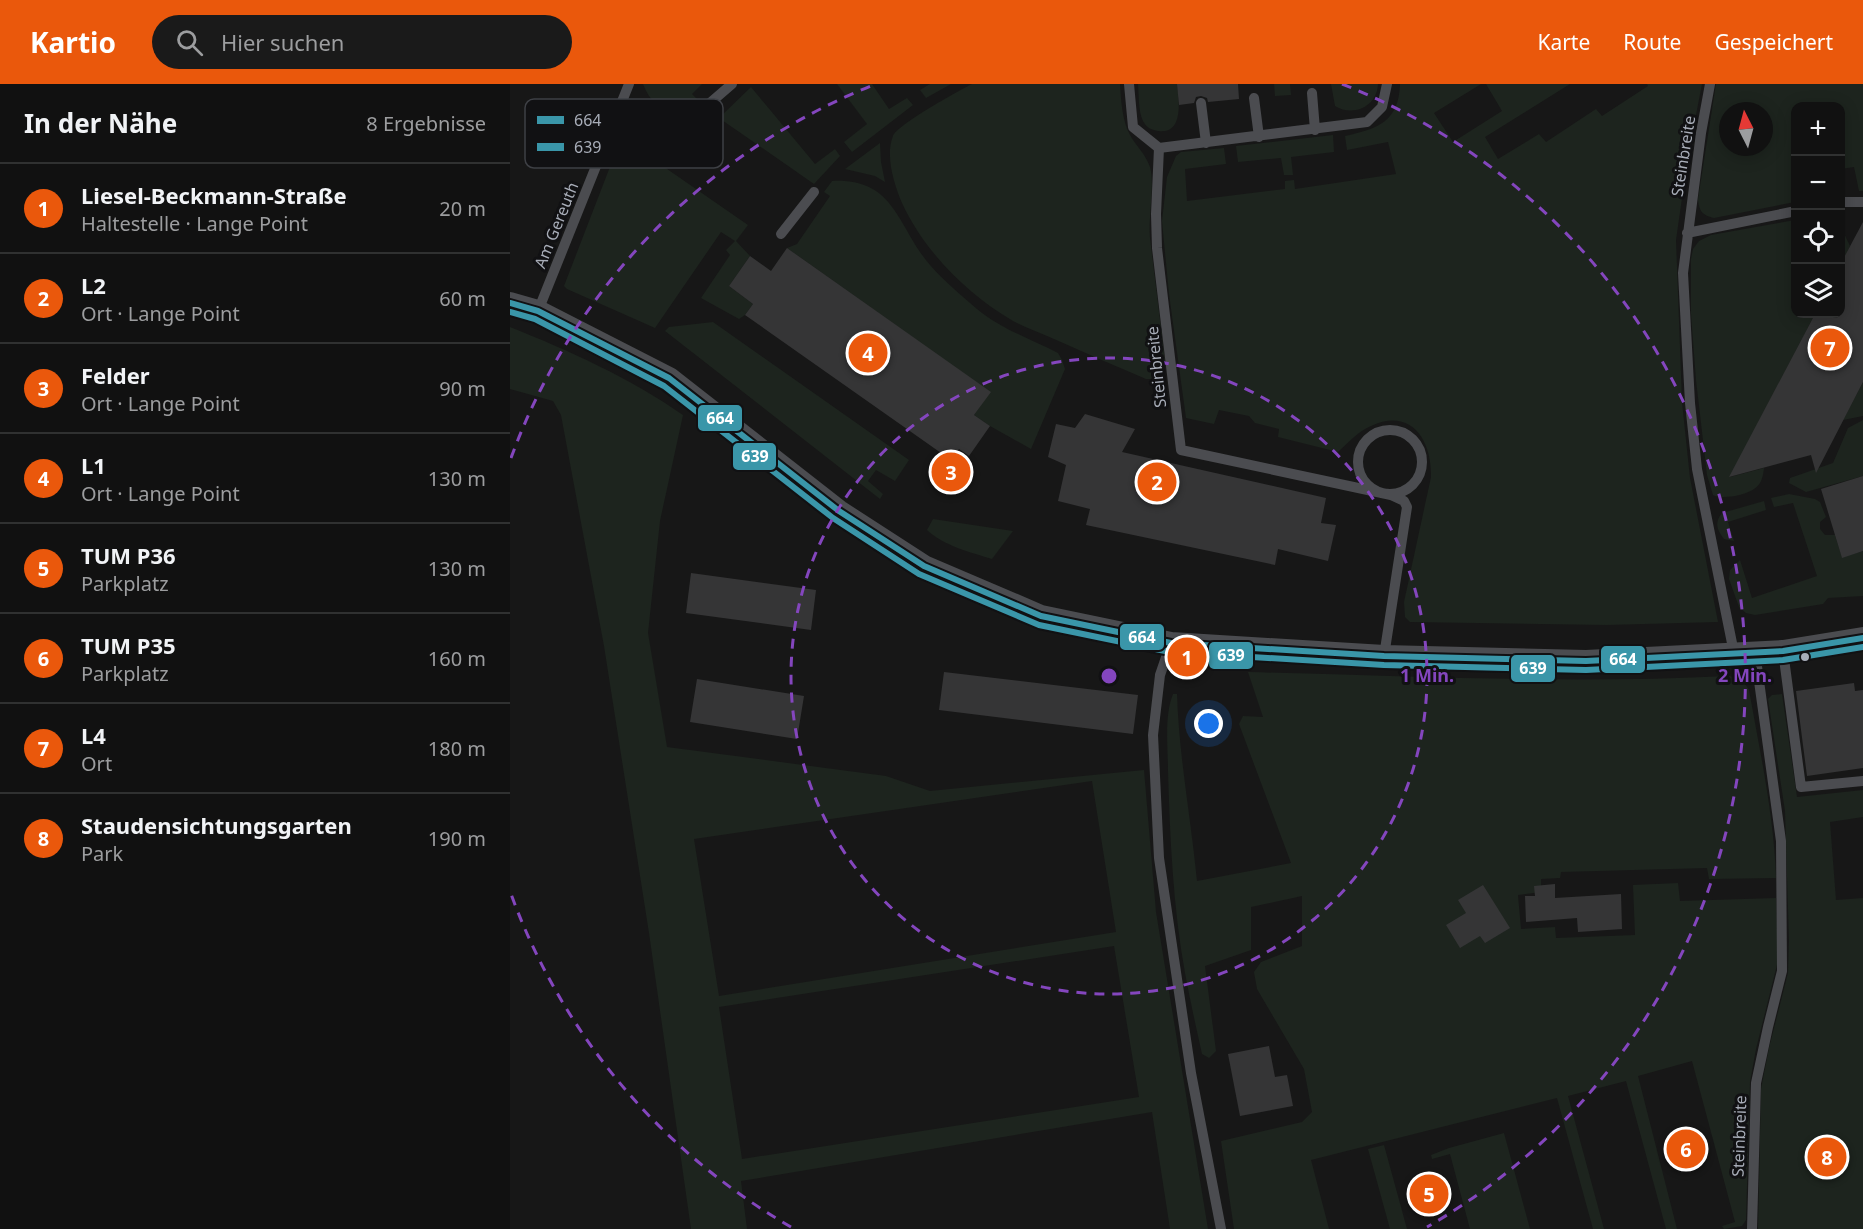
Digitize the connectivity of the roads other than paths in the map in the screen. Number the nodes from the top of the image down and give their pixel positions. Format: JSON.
{"nodes":[{"id":1,"x":629,"y":84,"type":"edge"},
{"id":2,"x":732,"y":84,"type":"edge"},
{"id":3,"x":1129,"y":84,"type":"edge"},
{"id":4,"x":1386,"y":84,"type":"edge"},
{"id":5,"x":1710,"y":84,"type":"edge"},
{"id":6,"x":1312,"y":93,"type":"dead end"},
{"id":7,"x":1254,"y":98,"type":"dead end"},
{"id":8,"x":623,"y":99,"type":"edge"},
{"id":9,"x":715,"y":99,"type":"edge"},
{"id":10,"x":1201,"y":103,"type":"dead end"},
{"id":11,"x":1315,"y":130,"type":"junction"},
{"id":12,"x":1259,"y":137,"type":"junction"},
{"id":13,"x":1206,"y":142,"type":"junction"},
{"id":14,"x":1159,"y":148,"type":"junction"},
{"id":15,"x":596,"y":168,"type":"edge"},
{"id":16,"x":814,"y":192,"type":"dead end"},
{"id":17,"x":1845,"y":201,"type":"edge"},
{"id":18,"x":1863,"y":202,"type":"edge"},
{"id":19,"x":1791,"y":212,"type":"edge"},
{"id":20,"x":1687,"y":233,"type":"junction"},
{"id":21,"x":781,"y":234,"type":"dead end"},
{"id":22,"x":510,"y":303,"type":"edge"},
{"id":23,"x":538,"y":311,"type":"junction"},
{"id":24,"x":1382,"y":493,"type":"junction"},
{"id":25,"x":1863,"y":638,"type":"edge"},
{"id":26,"x":1171,"y":643,"type":"junction"},
{"id":27,"x":1783,"y":651,"type":"junction"},
{"id":28,"x":1744,"y":653,"type":"junction"},
{"id":29,"x":1384,"y":656,"type":"junction"},
{"id":30,"x":1863,"y":781,"type":"edge"},
{"id":31,"x":1221,"y":1229,"type":"edge"},
{"id":32,"x":1752,"y":1229,"type":"edge"}],
"edges":[{"from":1,"to":8,"type":"lane","name":"Am Gereuth"},
{"from":2,"to":9,"type":"lane"},
{"from":3,"to":14,"type":"lane"},
{"from":4,"to":11,"type":"lane"},
{"from":5,"to":20,"type":"lane","name":"Steinbreite"},
{"from":6,"to":11,"type":"lane"},
{"from":7,"to":12,"type":"lane"},
{"from":10,"to":13,"type":"lane"},
{"from":11,"to":12,"type":"lane"},
{"from":12,"to":13,"type":"lane"},
{"from":13,"to":14,"type":"lane"},
{"from":14,"to":24,"type":"lane","name":"Steinbreite"},
{"from":15,"to":23,"type":"lane","name":"Am Gereuth"},
{"from":16,"to":21,"type":"lane"},
{"from":17,"to":18,"type":"lane"},
{"from":19,"to":20,"type":"lane"},
{"from":20,"to":28,"type":"lane","name":"Steinbreite"},
{"from":22,"to":23,"type":"street"},
{"from":23,"to":26,"type":"street"},
{"from":24,"to":24,"type":"lane"},
{"from":24,"to":29,"type":"lane","name":"Steinbreite"},
{"from":25,"to":27,"type":"street"},
{"from":26,"to":29,"type":"street"},
{"from":26,"to":31,"type":"lane"},
{"from":27,"to":28,"type":"street"},
{"from":27,"to":30,"type":"lane"},
{"from":28,"to":29,"type":"street"},
{"from":28,"to":32,"type":"lane","name":"Steinbreite"}]}
